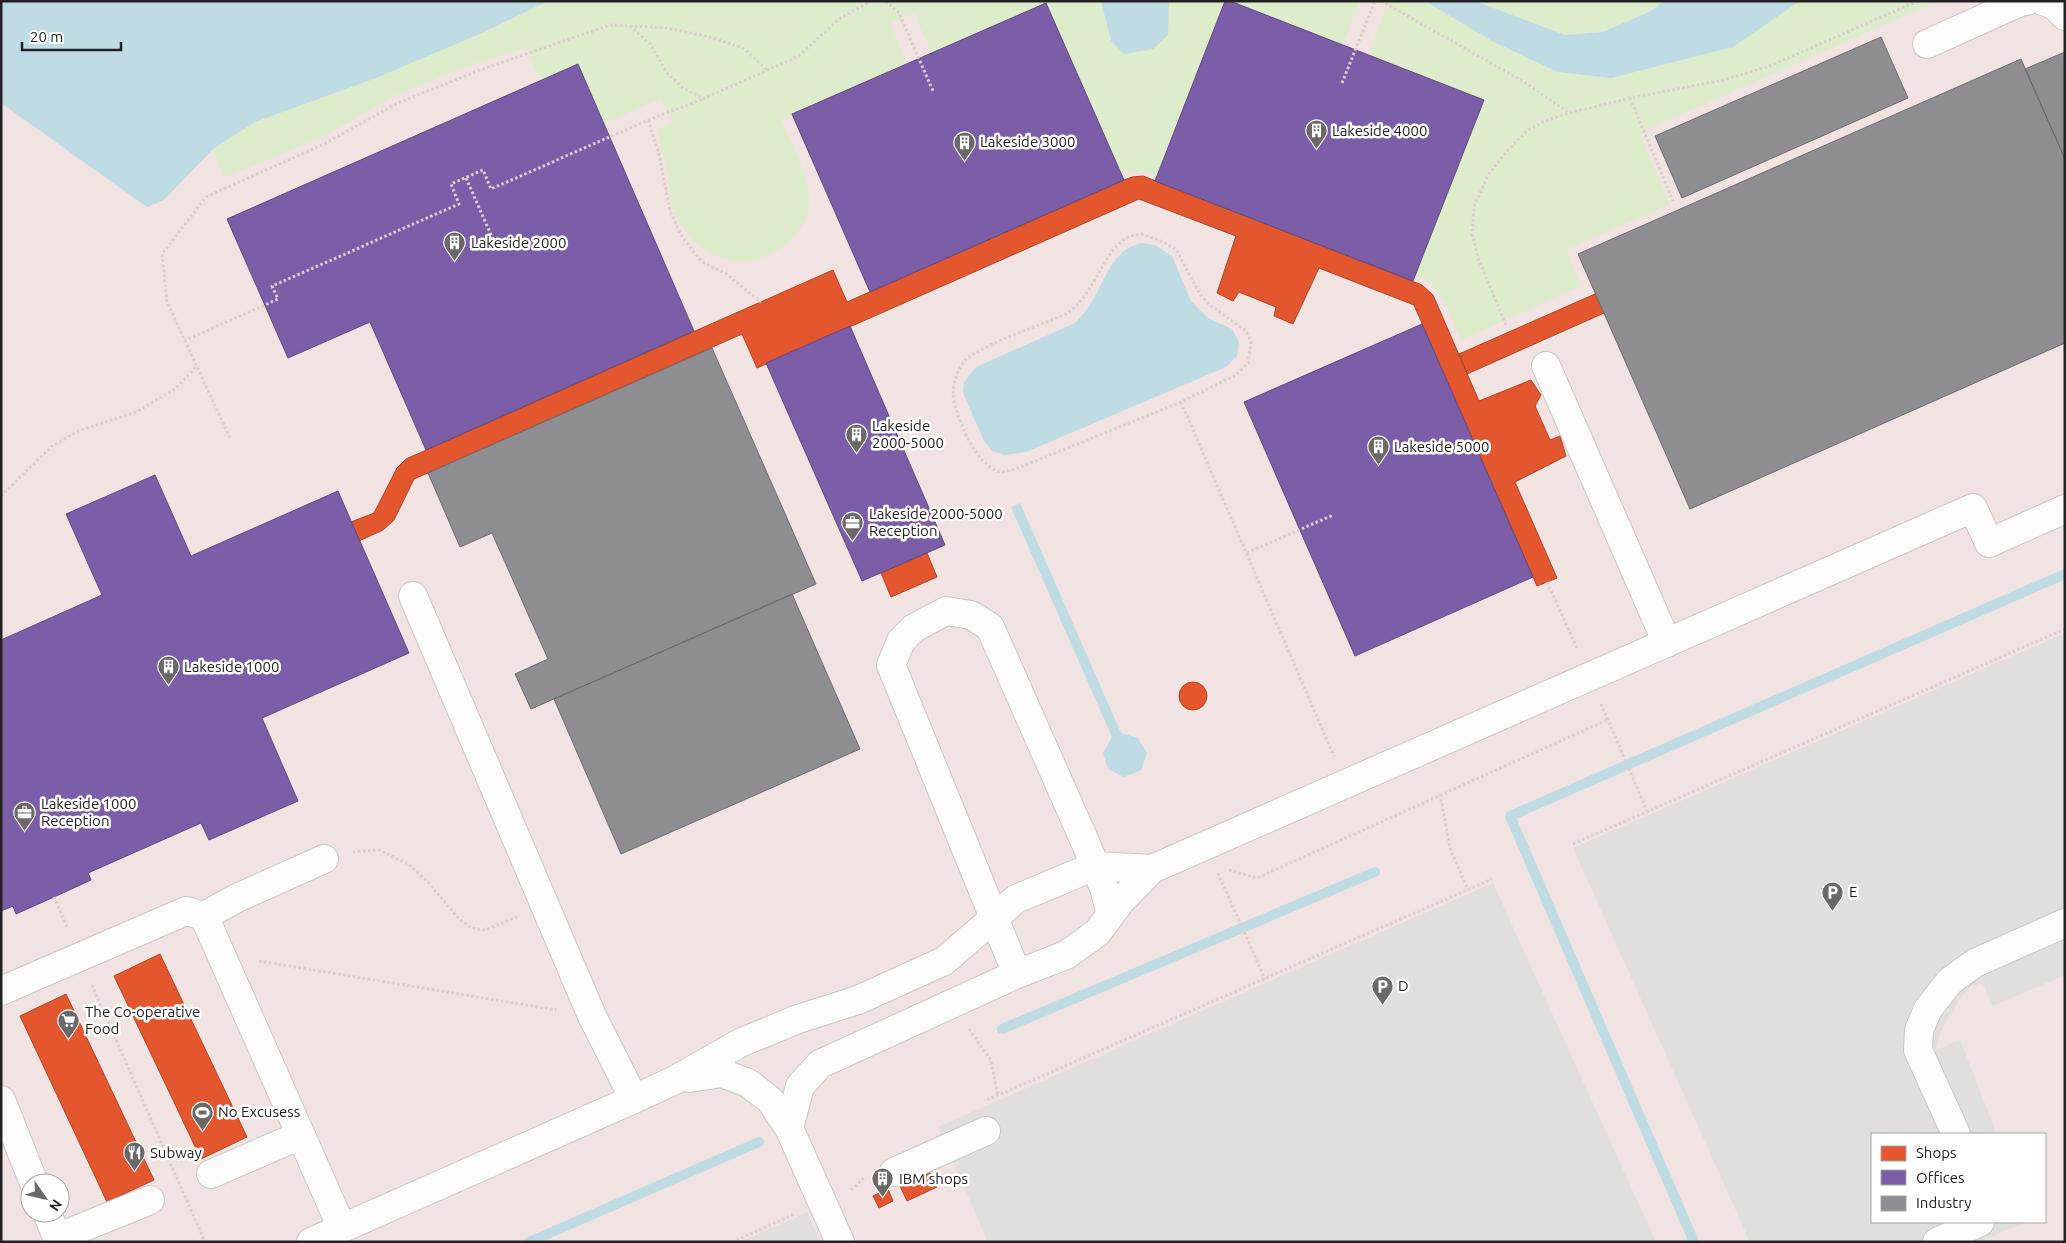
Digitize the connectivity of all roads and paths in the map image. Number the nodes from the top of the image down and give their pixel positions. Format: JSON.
{"nodes":[{"id":1,"x":871,"y":1,"type":"edge"},
{"id":2,"x":886,"y":1,"type":"edge"},
{"id":3,"x":1374,"y":1,"type":"edge"},
{"id":4,"x":1381,"y":1,"type":"edge"},
{"id":5,"x":1918,"y":1,"type":"edge"},
{"id":6,"x":2027,"y":1,"type":"edge"},
{"id":7,"x":2043,"y":1,"type":"edge"},
{"id":8,"x":2065,"y":16,"type":"edge"},
{"id":9,"x":629,"y":26,"type":"junction"},
{"id":10,"x":1927,"y":44,"type":"dead end"},
{"id":11,"x":767,"y":70,"type":"junction"},
{"id":12,"x":1342,"y":83,"type":"dead end"},
{"id":13,"x":933,"y":91,"type":"dead end"},
{"id":14,"x":1630,"y":98,"type":"junction"},
{"id":15,"x":703,"y":99,"type":"junction"},
{"id":16,"x":1569,"y":113,"type":"junction"},
{"id":17,"x":648,"y":120,"type":"junction"},
{"id":18,"x":466,"y":178,"type":"junction"},
{"id":19,"x":1673,"y":201,"type":"dead end"},
{"id":20,"x":496,"y":246,"type":"dead end"},
{"id":21,"x":761,"y":302,"type":"dead end"},
{"id":22,"x":1506,"y":324,"type":"dead end"},
{"id":23,"x":184,"y":341,"type":"junction"},
{"id":24,"x":1546,"y":366,"type":"dead end"},
{"id":25,"x":196,"y":368,"type":"junction"},
{"id":26,"x":1181,"y":402,"type":"junction"},
{"id":27,"x":230,"y":438,"type":"dead end"},
{"id":28,"x":1,"y":496,"type":"edge"},
{"id":29,"x":2065,"y":509,"type":"edge"},
{"id":30,"x":1332,"y":515,"type":"dead end"},
{"id":31,"x":1247,"y":553,"type":"junction"},
{"id":32,"x":1547,"y":582,"type":"dead end"},
{"id":33,"x":413,"y":596,"type":"dead end"},
{"id":34,"x":2065,"y":629,"type":"edge"},
{"id":35,"x":1572,"y":637,"type":"dead end"},
{"id":36,"x":1667,"y":643,"type":"junction"},
{"id":37,"x":1608,"y":720,"type":"dead end"},
{"id":38,"x":1618,"y":743,"type":"dead end"},
{"id":39,"x":1347,"y":784,"type":"junction"},
{"id":40,"x":1440,"y":794,"type":"junction"},
{"id":41,"x":1647,"y":811,"type":"junction"},
{"id":42,"x":1573,"y":844,"type":"dead end"},
{"id":43,"x":324,"y":859,"type":"joint"},
{"id":44,"x":1095,"y":866,"type":"junction"},
{"id":45,"x":1152,"y":868,"type":"junction"},
{"id":46,"x":1223,"y":868,"type":"dead end"},
{"id":47,"x":1492,"y":879,"type":"dead end"},
{"id":48,"x":1468,"y":890,"type":"junction"},
{"id":49,"x":54,"y":897,"type":"dead end"},
{"id":50,"x":544,"y":904,"type":"junction"},
{"id":51,"x":1235,"y":911,"type":"dead end"},
{"id":52,"x":1111,"y":914,"type":"junction"},
{"id":53,"x":204,"y":916,"type":"junction"},
{"id":54,"x":992,"y":919,"type":"junction"},
{"id":55,"x":2065,"y":923,"type":"edge"},
{"id":56,"x":80,"y":958,"type":"junction"},
{"id":57,"x":257,"y":961,"type":"dead end"},
{"id":58,"x":1017,"y":974,"type":"junction"},
{"id":59,"x":1265,"y":979,"type":"junction"},
{"id":60,"x":1,"y":991,"type":"edge"},
{"id":61,"x":951,"y":1004,"type":"junction"},
{"id":62,"x":592,"y":1016,"type":"junction"},
{"id":63,"x":675,"y":1080,"type":"junction"},
{"id":64,"x":998,"y":1096,"type":"junction"},
{"id":65,"x":634,"y":1099,"type":"junction"},
{"id":66,"x":1,"y":1100,"type":"edge"},
{"id":67,"x":980,"y":1103,"type":"dead end"},
{"id":68,"x":789,"y":1128,"type":"junction"},
{"id":69,"x":986,"y":1131,"type":"dead end"},
{"id":70,"x":1956,"y":1133,"type":"edge"},
{"id":71,"x":301,"y":1135,"type":"junction"},
{"id":72,"x":882,"y":1172,"type":"joint"},
{"id":73,"x":30,"y":1173,"type":"edge"},
{"id":74,"x":211,"y":1174,"type":"dead end"},
{"id":75,"x":150,"y":1200,"type":"dead end"},
{"id":76,"x":822,"y":1202,"type":"junction"},
{"id":77,"x":51,"y":1223,"type":"edge"},
{"id":78,"x":1978,"y":1223,"type":"edge"},
{"id":79,"x":342,"y":1228,"type":"junction"},
{"id":80,"x":58,"y":1240,"type":"edge"},
{"id":81,"x":205,"y":1242,"type":"edge"},
{"id":82,"x":311,"y":1242,"type":"edge"},
{"id":83,"x":732,"y":1242,"type":"edge"},
{"id":84,"x":840,"y":1242,"type":"edge"},
{"id":85,"x":1937,"y":1242,"type":"edge"}],
"edges":[{"from":1,"to":11,"type":"path"},
{"from":2,"to":13,"type":"path"},
{"from":3,"to":12,"type":"path"},
{"from":4,"to":16,"type":"path"},
{"from":5,"to":14,"type":"path"},
{"from":6,"to":10,"type":"lane"},
{"from":7,"to":8,"type":"lane"},
{"from":9,"to":11,"type":"path"},
{"from":9,"to":15,"type":"path"},
{"from":9,"to":23,"type":"path"},
{"from":11,"to":15,"type":"path"},
{"from":14,"to":16,"type":"path"},
{"from":14,"to":19,"type":"path"},
{"from":15,"to":17,"type":"path"},
{"from":16,"to":22,"type":"path"},
{"from":17,"to":18,"type":"path"},
{"from":17,"to":21,"type":"path"},
{"from":18,"to":20,"type":"path"},
{"from":18,"to":23,"type":"path"},
{"from":23,"to":25,"type":"path"},
{"from":24,"to":36,"type":"lane"},
{"from":25,"to":27,"type":"path"},
{"from":25,"to":28,"type":"path"},
{"from":26,"to":26,"type":"path"},
{"from":26,"to":31,"type":"path"},
{"from":29,"to":36,"type":"lane"},
{"from":30,"to":31,"type":"path"},
{"from":31,"to":39,"type":"path"},
{"from":32,"to":35,"type":"path"},
{"from":33,"to":50,"type":"lane"},
{"from":34,"to":41,"type":"path"},
{"from":36,"to":39,"type":"lane"},
{"from":37,"to":40,"type":"path"},
{"from":38,"to":41,"type":"path"},
{"from":39,"to":45,"type":"lane"},
{"from":40,"to":46,"type":"path"},
{"from":40,"to":48,"type":"path"},
{"from":41,"to":42,"type":"path"},
{"from":43,"to":50,"type":"path"},
{"from":43,"to":53,"type":"lane"},
{"from":44,"to":45,"type":"lane"},
{"from":44,"to":52,"type":"lane"},
{"from":44,"to":54,"type":"lane"},
{"from":44,"to":54,"type":"lane"},
{"from":45,"to":52,"type":"lane"},
{"from":47,"to":48,"type":"path"},
{"from":48,"to":59,"type":"path"},
{"from":49,"to":56,"type":"path"},
{"from":50,"to":62,"type":"lane"},
{"from":51,"to":59,"type":"path"},
{"from":52,"to":58,"type":"lane"},
{"from":53,"to":56,"type":"lane"},
{"from":53,"to":71,"type":"lane"},
{"from":54,"to":58,"type":"lane"},
{"from":54,"to":63,"type":"lane"},
{"from":55,"to":70,"type":"lane"},
{"from":56,"to":60,"type":"lane"},
{"from":56,"to":81,"type":"path"},
{"from":57,"to":62,"type":"path"},
{"from":58,"to":61,"type":"lane"},
{"from":59,"to":64,"type":"path"},
{"from":61,"to":64,"type":"path"},
{"from":61,"to":68,"type":"lane"},
{"from":62,"to":65,"type":"lane"},
{"from":63,"to":65,"type":"lane"},
{"from":63,"to":68,"type":"lane"},
{"from":64,"to":67,"type":"path"},
{"from":65,"to":79,"type":"lane"},
{"from":66,"to":73,"type":"lane"},
{"from":68,"to":76,"type":"lane"},
{"from":69,"to":72,"type":"lane"},
{"from":71,"to":74,"type":"lane"},
{"from":71,"to":79,"type":"lane"},
{"from":72,"to":76,"type":"path"},
{"from":75,"to":80,"type":"lane"},
{"from":76,"to":83,"type":"path"},
{"from":76,"to":84,"type":"lane"},
{"from":77,"to":80,"type":"lane"},
{"from":78,"to":85,"type":"lane"},
{"from":79,"to":82,"type":"lane"}]}
